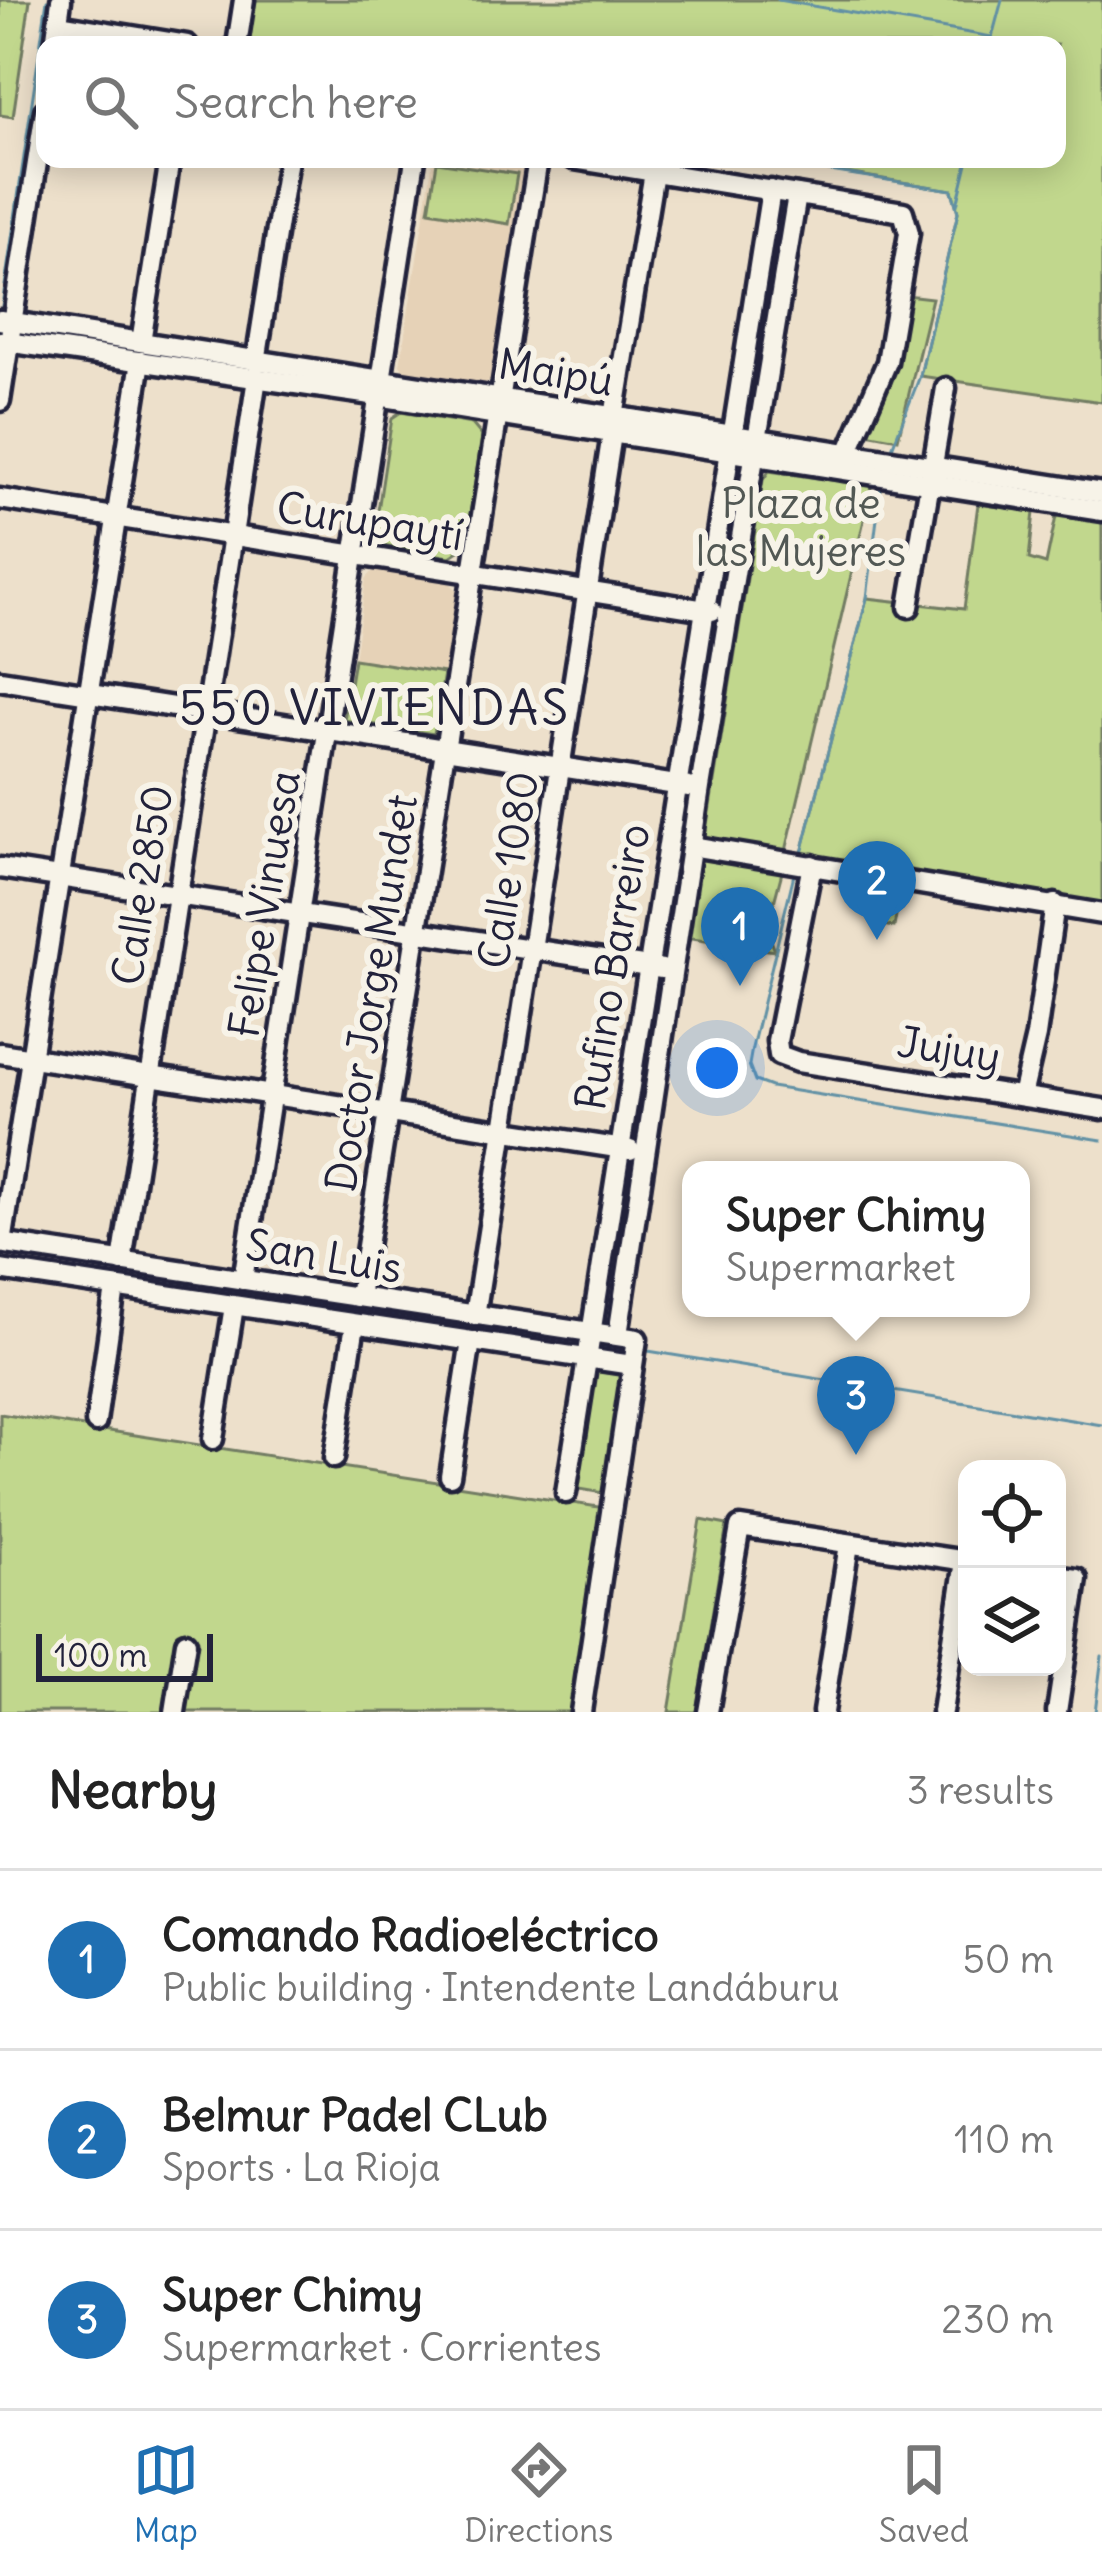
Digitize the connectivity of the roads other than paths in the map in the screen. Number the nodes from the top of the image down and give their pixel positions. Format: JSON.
{"nodes":[{"id":1,"x":61,"y":0,"type":"edge"},
{"id":2,"x":244,"y":0,"type":"edge"},
{"id":3,"x":58,"y":24,"type":"junction"},
{"id":4,"x":56,"y":36,"type":"edge"},
{"id":5,"x":132,"y":36,"type":"edge"},
{"id":6,"x":238,"y":36,"type":"edge"},
{"id":7,"x":36,"y":161,"type":"edge"},
{"id":8,"x":169,"y":168,"type":"edge"},
{"id":9,"x":288,"y":168,"type":"edge"},
{"id":10,"x":414,"y":168,"type":"edge"},
{"id":11,"x":537,"y":168,"type":"edge"},
{"id":12,"x":629,"y":168,"type":"edge"},
{"id":13,"x":654,"y":172,"type":"junction"},
{"id":14,"x":771,"y":190,"type":"junction"},
{"id":15,"x":797,"y":195,"type":"junction"},
{"id":16,"x":5,"y":332,"type":"edge"},
{"id":17,"x":141,"y":352,"type":"junction"},
{"id":18,"x":256,"y":370,"type":"junction"},
{"id":19,"x":946,"y":388,"type":"dead end"},
{"id":20,"x":380,"y":389,"type":"junction"},
{"id":21,"x":0,"y":401,"type":"edge"},
{"id":22,"x":499,"y":408,"type":"junction"},
{"id":23,"x":613,"y":426,"type":"junction"},
{"id":24,"x":731,"y":444,"type":"junction"},
{"id":25,"x":755,"y":449,"type":"junction"},
{"id":26,"x":844,"y":462,"type":"junction"},
{"id":27,"x":930,"y":476,"type":"junction"},
{"id":28,"x":1102,"y":493,"type":"edge"},
{"id":29,"x":0,"y":499,"type":"edge"},
{"id":30,"x":1102,"y":511,"type":"edge"},
{"id":31,"x":117,"y":518,"type":"junction"},
{"id":32,"x":232,"y":535,"type":"junction"},
{"id":33,"x":354,"y":554,"type":"junction"},
{"id":34,"x":473,"y":574,"type":"junction"},
{"id":35,"x":588,"y":591,"type":"junction"},
{"id":36,"x":909,"y":607,"type":"dead end"},
{"id":37,"x":706,"y":610,"type":"junction"},
{"id":38,"x":729,"y":613,"type":"junction"},
{"id":39,"x":0,"y":680,"type":"edge"},
{"id":40,"x":89,"y":694,"type":"junction"},
{"id":41,"x":205,"y":712,"type":"junction"},
{"id":42,"x":327,"y":731,"type":"junction"},
{"id":43,"x":448,"y":749,"type":"junction"},
{"id":44,"x":560,"y":767,"type":"junction"},
{"id":45,"x":679,"y":785,"type":"junction"},
{"id":46,"x":700,"y":788,"type":"junction"},
{"id":47,"x":692,"y":846,"type":"junction"},
{"id":48,"x":812,"y":865,"type":"junction"},
{"id":49,"x":0,"y":868,"type":"edge"},
{"id":50,"x":59,"y":877,"type":"junction"},
{"id":51,"x":177,"y":895,"type":"junction"},
{"id":52,"x":1055,"y":904,"type":"junction"},
{"id":53,"x":299,"y":914,"type":"junction"},
{"id":54,"x":1102,"y":914,"type":"edge"},
{"id":55,"x":418,"y":932,"type":"junction"},
{"id":56,"x":532,"y":949,"type":"junction"},
{"id":57,"x":650,"y":967,"type":"junction"},
{"id":58,"x":672,"y":970,"type":"junction"},
{"id":59,"x":0,"y":1052,"type":"edge"},
{"id":60,"x":31,"y":1058,"type":"junction"},
{"id":61,"x":148,"y":1076,"type":"junction"},
{"id":62,"x":271,"y":1095,"type":"junction"},
{"id":63,"x":1022,"y":1096,"type":"junction"},
{"id":64,"x":1102,"y":1109,"type":"edge"},
{"id":65,"x":387,"y":1113,"type":"junction"},
{"id":66,"x":504,"y":1131,"type":"junction"},
{"id":67,"x":618,"y":1149,"type":"junction"},
{"id":68,"x":645,"y":1153,"type":"junction"},
{"id":69,"x":1,"y":1243,"type":"edge"},
{"id":70,"x":122,"y":1262,"type":"junction"},
{"id":71,"x":0,"y":1270,"type":"edge"},
{"id":72,"x":243,"y":1280,"type":"junction"},
{"id":73,"x":116,"y":1288,"type":"junction"},
{"id":74,"x":359,"y":1297,"type":"junction"},
{"id":75,"x":234,"y":1306,"type":"junction"},
{"id":76,"x":475,"y":1316,"type":"junction"},
{"id":77,"x":356,"y":1324,"type":"junction"},
{"id":78,"x":590,"y":1334,"type":"junction"},
{"id":79,"x":628,"y":1337,"type":"junction"},
{"id":80,"x":471,"y":1341,"type":"junction"},
{"id":81,"x":586,"y":1358,"type":"junction"},
{"id":82,"x":632,"y":1364,"type":"junction"},
{"id":83,"x":96,"y":1421,"type":"dead end"},
{"id":84,"x":213,"y":1439,"type":"dead end"},
{"id":85,"x":334,"y":1458,"type":"dead end"},
{"id":86,"x":450,"y":1475,"type":"dead end"},
{"id":87,"x":566,"y":1493,"type":"dead end"},
{"id":88,"x":849,"y":1544,"type":"junction"},
{"id":89,"x":958,"y":1560,"type":"edge"},
{"id":90,"x":965,"y":1568,"type":"edge"},
{"id":91,"x":1067,"y":1578,"type":"edge"},
{"id":92,"x":186,"y":1642,"type":"dead end"},
{"id":93,"x":175,"y":1712,"type":"edge"},
{"id":94,"x":581,"y":1712,"type":"edge"},
{"id":95,"x":708,"y":1712,"type":"edge"},
{"id":96,"x":823,"y":1712,"type":"edge"},
{"id":97,"x":942,"y":1712,"type":"edge"},
{"id":98,"x":1057,"y":1712,"type":"edge"}],
"edges":[{"from":1,"to":3,"type":"street"},
{"from":2,"to":6,"type":"street"},
{"from":3,"to":4,"type":"street"},
{"from":3,"to":5,"type":"street"},
{"from":7,"to":16,"type":"street"},
{"from":8,"to":17,"type":"street"},
{"from":9,"to":18,"type":"street","name":"Calle 2850"},
{"from":10,"to":20,"type":"street","name":"Felipe Vinuesa"},
{"from":11,"to":22,"type":"street","name":"Doctor Jorge Mundet"},
{"from":12,"to":13,"type":"street"},
{"from":13,"to":14,"type":"street"},
{"from":13,"to":23,"type":"street","name":"Calle 1080"},
{"from":14,"to":15,"type":"street"},
{"from":14,"to":24,"type":"street","name":"Rufino Barreiro"},
{"from":15,"to":25,"type":"street","name":"Rufino Barreiro"},
{"from":15,"to":26,"type":"street"},
{"from":16,"to":17,"type":"street","name":"Maipú"},
{"from":16,"to":21,"type":"street"},
{"from":17,"to":18,"type":"street","name":"Maipú"},
{"from":17,"to":31,"type":"street"},
{"from":18,"to":20,"type":"street","name":"Maipú"},
{"from":18,"to":32,"type":"street","name":"Calle 2850"},
{"from":19,"to":27,"type":"street"},
{"from":20,"to":22,"type":"street","name":"Maipú"},
{"from":20,"to":33,"type":"street","name":"Felipe Vinuesa"},
{"from":22,"to":23,"type":"street","name":"Maipú"},
{"from":22,"to":34,"type":"street","name":"Doctor Jorge Mundet"},
{"from":23,"to":24,"type":"street","name":"Maipú"},
{"from":23,"to":35,"type":"street","name":"Calle 1080"},
{"from":24,"to":25,"type":"street","name":"Maipú"},
{"from":24,"to":37,"type":"street","name":"Rufino Barreiro"},
{"from":25,"to":26,"type":"street","name":"Maipú"},
{"from":25,"to":38,"type":"street","name":"Rufino Barreiro"},
{"from":26,"to":27,"type":"street","name":"Maipú"},
{"from":27,"to":28,"type":"street","name":"Maipú"},
{"from":27,"to":30,"type":"street","name":"Maipú"},
{"from":27,"to":36,"type":"street"},
{"from":29,"to":31,"type":"street","name":"Curupaytí"},
{"from":31,"to":32,"type":"street","name":"Curupaytí"},
{"from":31,"to":40,"type":"street"},
{"from":32,"to":33,"type":"street","name":"Curupaytí"},
{"from":32,"to":41,"type":"street","name":"Calle 2850"},
{"from":33,"to":34,"type":"street","name":"Curupaytí"},
{"from":33,"to":42,"type":"street","name":"Felipe Vinuesa"},
{"from":34,"to":35,"type":"street","name":"Curupaytí"},
{"from":34,"to":43,"type":"street","name":"Doctor Jorge Mundet"},
{"from":35,"to":37,"type":"street","name":"Curupaytí"},
{"from":35,"to":44,"type":"street","name":"Calle 1080"},
{"from":37,"to":38,"type":"street","name":"Curupaytí"},
{"from":37,"to":45,"type":"street","name":"Rufino Barreiro"},
{"from":38,"to":46,"type":"street","name":"Rufino Barreiro"},
{"from":39,"to":40,"type":"street"},
{"from":40,"to":41,"type":"street"},
{"from":40,"to":50,"type":"street"},
{"from":41,"to":42,"type":"street"},
{"from":41,"to":51,"type":"street","name":"Calle 2850"},
{"from":42,"to":43,"type":"street"},
{"from":42,"to":53,"type":"street","name":"Felipe Vinuesa"},
{"from":43,"to":44,"type":"street"},
{"from":43,"to":55,"type":"street","name":"Doctor Jorge Mundet"},
{"from":44,"to":45,"type":"street"},
{"from":44,"to":56,"type":"street","name":"Calle 1080"},
{"from":45,"to":46,"type":"street"},
{"from":45,"to":57,"type":"street","name":"Rufino Barreiro"},
{"from":46,"to":47,"type":"street","name":"Rufino Barreiro"},
{"from":47,"to":48,"type":"street"},
{"from":47,"to":58,"type":"street","name":"Rufino Barreiro"},
{"from":48,"to":52,"type":"street"},
{"from":48,"to":63,"type":"street","name":"Jujuy"},
{"from":49,"to":50,"type":"street"},
{"from":50,"to":51,"type":"street"},
{"from":50,"to":60,"type":"street"},
{"from":51,"to":53,"type":"street"},
{"from":51,"to":61,"type":"street","name":"Calle 2850"},
{"from":52,"to":54,"type":"street"},
{"from":52,"to":63,"type":"street"},
{"from":53,"to":55,"type":"street"},
{"from":53,"to":62,"type":"street","name":"Felipe Vinuesa"},
{"from":55,"to":56,"type":"street"},
{"from":55,"to":65,"type":"street","name":"Doctor Jorge Mundet"},
{"from":56,"to":57,"type":"street"},
{"from":56,"to":66,"type":"street","name":"Calle 1080"},
{"from":57,"to":58,"type":"street"},
{"from":57,"to":67,"type":"street","name":"Rufino Barreiro"},
{"from":58,"to":68,"type":"street","name":"Rufino Barreiro"},
{"from":59,"to":60,"type":"street"},
{"from":60,"to":61,"type":"street"},
{"from":60,"to":69,"type":"street"},
{"from":61,"to":62,"type":"street"},
{"from":61,"to":70,"type":"street","name":"Calle 2850"},
{"from":62,"to":65,"type":"street"},
{"from":62,"to":72,"type":"street","name":"Felipe Vinuesa"},
{"from":63,"to":64,"type":"street","name":"Jujuy"},
{"from":65,"to":66,"type":"street"},
{"from":65,"to":74,"type":"street","name":"Doctor Jorge Mundet"},
{"from":66,"to":67,"type":"street"},
{"from":66,"to":76,"type":"street","name":"Calle 1080"},
{"from":67,"to":68,"type":"street"},
{"from":67,"to":78,"type":"street","name":"Rufino Barreiro"},
{"from":68,"to":79,"type":"street","name":"Rufino Barreiro"},
{"from":69,"to":70,"type":"street","name":"San Luis"},
{"from":70,"to":72,"type":"street","name":"San Luis"},
{"from":71,"to":73,"type":"street","name":"San Luis"},
{"from":72,"to":74,"type":"street","name":"San Luis"},
{"from":73,"to":75,"type":"street","name":"San Luis"},
{"from":73,"to":83,"type":"street"},
{"from":74,"to":76,"type":"street","name":"San Luis"},
{"from":75,"to":77,"type":"street","name":"San Luis"},
{"from":75,"to":84,"type":"street"},
{"from":76,"to":78,"type":"street","name":"San Luis"},
{"from":77,"to":80,"type":"street","name":"San Luis"},
{"from":77,"to":85,"type":"street"},
{"from":78,"to":79,"type":"street","name":"San Luis"},
{"from":78,"to":81,"type":"street","name":"Rufino Barreiro"},
{"from":79,"to":82,"type":"street","name":"Rufino Barreiro"},
{"from":80,"to":81,"type":"street","name":"San Luis"},
{"from":80,"to":86,"type":"street"},
{"from":81,"to":82,"type":"street","name":"San Luis"},
{"from":81,"to":87,"type":"street","name":"Rufino Barreiro"},
{"from":82,"to":94,"type":"street","name":"Rufino Barreiro"},
{"from":88,"to":89,"type":"street"},
{"from":88,"to":95,"type":"street"},
{"from":88,"to":96,"type":"street"},
{"from":90,"to":97,"type":"street"},
{"from":91,"to":98,"type":"street"},
{"from":92,"to":93,"type":"street"}]}
